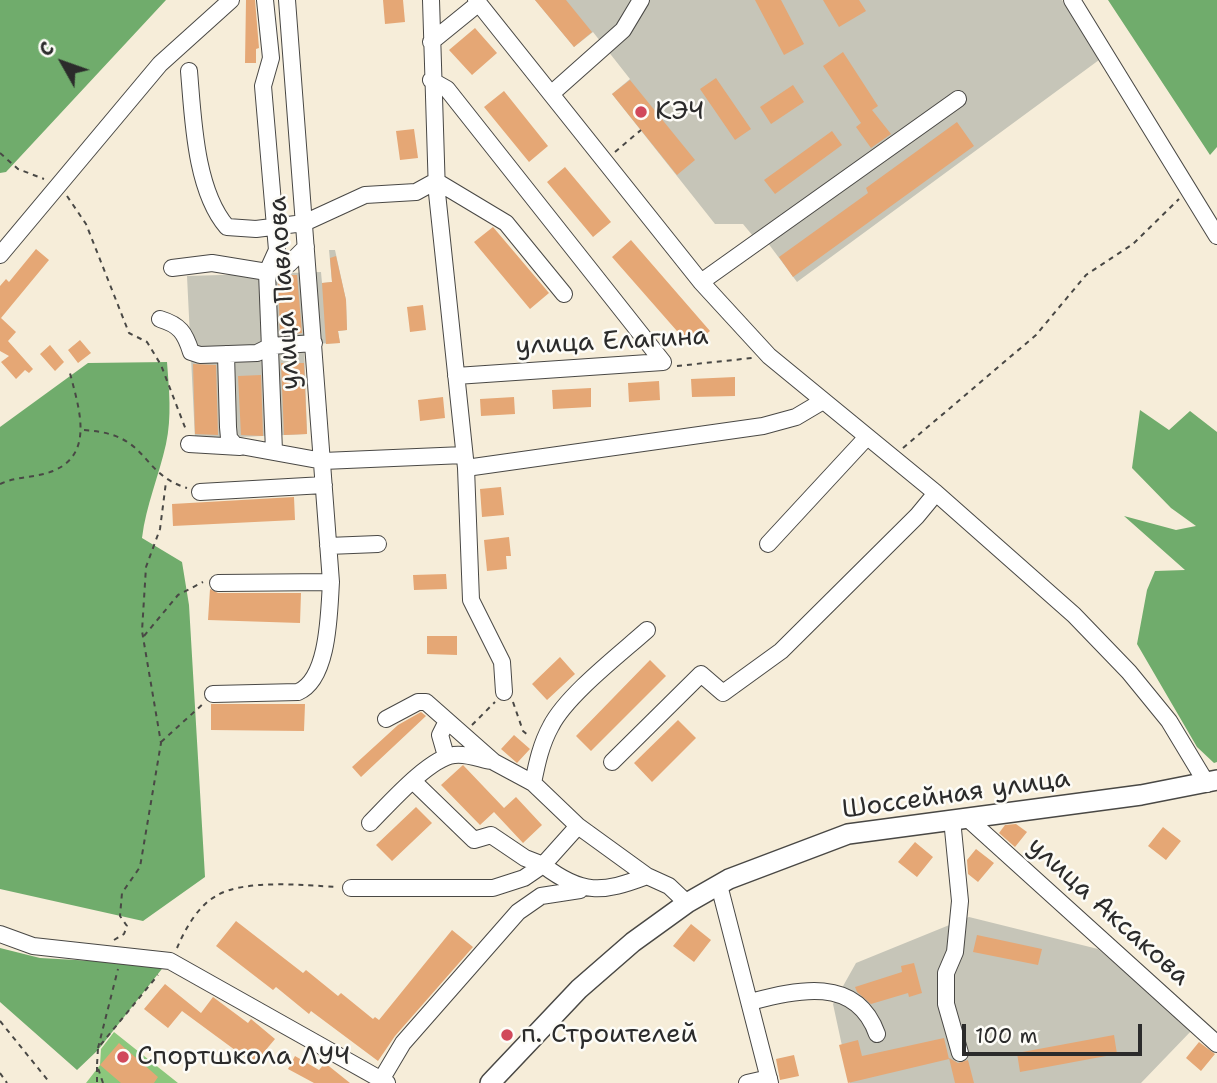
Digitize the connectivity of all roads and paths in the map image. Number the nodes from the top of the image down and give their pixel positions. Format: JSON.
{"nodes":[{"id":1,"x":230,"y":0,"type":"edge"},
{"id":2,"x":265,"y":0,"type":"edge"},
{"id":3,"x":287,"y":0,"type":"edge"},
{"id":4,"x":431,"y":0,"type":"edge"},
{"id":5,"x":641,"y":0,"type":"edge"},
{"id":6,"x":1072,"y":0,"type":"edge"},
{"id":7,"x":478,"y":2,"type":"edge"},
{"id":8,"x":431,"y":42,"type":"junction"},
{"id":9,"x":189,"y":71,"type":"dead end"},
{"id":10,"x":431,"y":80,"type":"junction"},
{"id":11,"x":551,"y":94,"type":"junction"},
{"id":12,"x":958,"y":99,"type":"dead end"},
{"id":13,"x":641,"y":130,"type":"dead end"},
{"id":14,"x":0,"y":153,"type":"edge"},
{"id":15,"x":603,"y":161,"type":"junction"},
{"id":16,"x":436,"y":181,"type":"junction"},
{"id":17,"x":59,"y":185,"type":"junction"},
{"id":18,"x":1190,"y":188,"type":"junction"},
{"id":19,"x":304,"y":223,"type":"junction"},
{"id":20,"x":274,"y":227,"type":"junction"},
{"id":21,"x":1217,"y":236,"type":"edge"},
{"id":22,"x":306,"y":247,"type":"junction"},
{"id":23,"x":0,"y":255,"type":"edge"},
{"id":24,"x":172,"y":268,"type":"dead end"},
{"id":25,"x":267,"y":272,"type":"junction"},
{"id":26,"x":701,"y":282,"type":"junction"},
{"id":27,"x":564,"y":294,"type":"dead end"},
{"id":28,"x":160,"y":319,"type":"dead end"},
{"id":29,"x":314,"y":343,"type":"junction"},
{"id":30,"x":271,"y":346,"type":"junction"},
{"id":31,"x":226,"y":354,"type":"junction"},
{"id":32,"x":769,"y":356,"type":"junction"},
{"id":33,"x":663,"y":362,"type":"junction"},
{"id":34,"x":69,"y":369,"type":"dead end"},
{"id":35,"x":456,"y":376,"type":"junction"},
{"id":36,"x":823,"y":401,"type":"junction"},
{"id":37,"x":83,"y":430,"type":"junction"},
{"id":38,"x":867,"y":437,"type":"junction"},
{"id":39,"x":189,"y":444,"type":"joint"},
{"id":40,"x":240,"y":447,"type":"junction"},
{"id":41,"x":274,"y":450,"type":"junction"},
{"id":42,"x":892,"y":458,"type":"junction"},
{"id":43,"x":323,"y":461,"type":"junction"},
{"id":44,"x":465,"y":461,"type":"junction"},
{"id":45,"x":166,"y":482,"type":"junction"},
{"id":46,"x":0,"y":484,"type":"edge"},
{"id":47,"x":324,"y":485,"type":"junction"},
{"id":48,"x":200,"y":492,"type":"joint"},
{"id":49,"x":936,"y":493,"type":"junction"},
{"id":50,"x":378,"y":544,"type":"dead end"},
{"id":51,"x":768,"y":544,"type":"dead end"},
{"id":52,"x":328,"y":546,"type":"junction"},
{"id":53,"x":331,"y":582,"type":"junction"},
{"id":54,"x":218,"y":583,"type":"joint"},
{"id":55,"x":647,"y":630,"type":"dead end"},
{"id":56,"x":143,"y":636,"type":"junction"},
{"id":57,"x":504,"y":692,"type":"junction"},
{"id":58,"x":213,"y":694,"type":"joint"},
{"id":59,"x":386,"y":719,"type":"dead end"},
{"id":60,"x":447,"y":721,"type":"junction"},
{"id":61,"x":464,"y":733,"type":"junction"},
{"id":62,"x":161,"y":743,"type":"junction"},
{"id":63,"x":541,"y":747,"type":"junction"},
{"id":64,"x":446,"y":756,"type":"junction"},
{"id":65,"x":494,"y":762,"type":"junction"},
{"id":66,"x":612,"y":762,"type":"dead end"},
{"id":67,"x":413,"y":781,"type":"junction"},
{"id":68,"x":533,"y":783,"type":"junction"},
{"id":69,"x":1214,"y":788,"type":"edge"},
{"id":70,"x":959,"y":818,"type":"junction"},
{"id":71,"x":370,"y":822,"type":"dead end"},
{"id":72,"x":578,"y":826,"type":"junction"},
{"id":73,"x":543,"y":865,"type":"junction"},
{"id":74,"x":647,"y":876,"type":"junction"},
{"id":75,"x":719,"y":884,"type":"junction"},
{"id":76,"x":351,"y":888,"type":"joint"},
{"id":77,"x":583,"y":889,"type":"junction"},
{"id":78,"x":687,"y":903,"type":"junction"},
{"id":79,"x":0,"y":934,"type":"edge"},
{"id":80,"x":113,"y":940,"type":"dead end"},
{"id":81,"x":122,"y":954,"type":"junction"},
{"id":82,"x":170,"y":961,"type":"junction"},
{"id":83,"x":750,"y":1002,"type":"junction"},
{"id":84,"x":0,"y":1021,"type":"edge"},
{"id":85,"x":877,"y":1034,"type":"dead end"},
{"id":86,"x":1217,"y":1044,"type":"edge"},
{"id":87,"x":98,"y":1048,"type":"junction"},
{"id":88,"x":960,"y":1053,"type":"dead end"},
{"id":89,"x":97,"y":1065,"type":"junction"},
{"id":90,"x":0,"y":1073,"type":"edge"},
{"id":91,"x":770,"y":1080,"type":"edge"},
{"id":92,"x":384,"y":1082,"type":"edge"},
{"id":93,"x":7,"y":1083,"type":"edge"},
{"id":94,"x":50,"y":1083,"type":"edge"},
{"id":95,"x":97,"y":1083,"type":"edge"},
{"id":96,"x":103,"y":1083,"type":"edge"},
{"id":97,"x":490,"y":1083,"type":"edge"},
{"id":98,"x":747,"y":1083,"type":"edge"}],
"edges":[{"from":1,"to":17,"type":"street"},
{"from":2,"to":20,"type":"street"},
{"from":3,"to":19,"type":"street","name":"улица Павлова"},
{"from":4,"to":8,"type":"street"},
{"from":5,"to":11,"type":"street"},
{"from":6,"to":18,"type":"street"},
{"from":7,"to":8,"type":"street"},
{"from":7,"to":11,"type":"street"},
{"from":8,"to":10,"type":"street"},
{"from":9,"to":20,"type":"street"},
{"from":10,"to":16,"type":"street"},
{"from":10,"to":33,"type":"street"},
{"from":11,"to":15,"type":"street"},
{"from":12,"to":26,"type":"street"},
{"from":13,"to":15,"type":"path"},
{"from":14,"to":17,"type":"path"},
{"from":15,"to":26,"type":"street"},
{"from":16,"to":19,"type":"street"},
{"from":16,"to":27,"type":"street"},
{"from":16,"to":35,"type":"street"},
{"from":17,"to":23,"type":"street"},
{"from":17,"to":39,"type":"path"},
{"from":18,"to":21,"type":"street"},
{"from":18,"to":42,"type":"path"},
{"from":19,"to":20,"type":"street"},
{"from":19,"to":22,"type":"street","name":"улица Павлова"},
{"from":20,"to":25,"type":"street"},
{"from":22,"to":25,"type":"street"},
{"from":22,"to":29,"type":"street","name":"улица Павлова"},
{"from":24,"to":25,"type":"street"},
{"from":25,"to":30,"type":"street"},
{"from":26,"to":32,"type":"street"},
{"from":28,"to":31,"type":"street"},
{"from":29,"to":30,"type":"street"},
{"from":29,"to":43,"type":"street","name":"улица Павлова"},
{"from":30,"to":31,"type":"street"},
{"from":30,"to":41,"type":"street"},
{"from":31,"to":40,"type":"street"},
{"from":32,"to":33,"type":"path","name":"улица Елагина"},
{"from":32,"to":36,"type":"street"},
{"from":33,"to":35,"type":"street","name":"улица Елагина"},
{"from":34,"to":37,"type":"path"},
{"from":35,"to":44,"type":"street"},
{"from":36,"to":38,"type":"street"},
{"from":36,"to":44,"type":"street"},
{"from":37,"to":45,"type":"path"},
{"from":37,"to":46,"type":"path"},
{"from":38,"to":42,"type":"street"},
{"from":38,"to":51,"type":"street"},
{"from":39,"to":40,"type":"street"},
{"from":40,"to":41,"type":"street"},
{"from":41,"to":43,"type":"street"},
{"from":42,"to":49,"type":"street"},
{"from":43,"to":44,"type":"street"},
{"from":43,"to":47,"type":"street","name":"улица Павлова"},
{"from":44,"to":57,"type":"street"},
{"from":45,"to":48,"type":"path"},
{"from":45,"to":56,"type":"path"},
{"from":47,"to":48,"type":"street"},
{"from":47,"to":52,"type":"street","name":"улица Павлова"},
{"from":49,"to":66,"type":"street"},
{"from":49,"to":69,"type":"street"},
{"from":50,"to":52,"type":"street"},
{"from":52,"to":53,"type":"street","name":"улица Павлова"},
{"from":53,"to":54,"type":"street"},
{"from":53,"to":58,"type":"street","name":"улица Павлова"},
{"from":54,"to":56,"type":"path"},
{"from":55,"to":63,"type":"street"},
{"from":56,"to":62,"type":"path"},
{"from":57,"to":61,"type":"path"},
{"from":57,"to":63,"type":"path"},
{"from":58,"to":62,"type":"path"},
{"from":59,"to":60,"type":"street"},
{"from":60,"to":61,"type":"street"},
{"from":60,"to":64,"type":"street"},
{"from":61,"to":65,"type":"street"},
{"from":62,"to":80,"type":"path"},
{"from":63,"to":68,"type":"street"},
{"from":64,"to":65,"type":"street"},
{"from":64,"to":67,"type":"street"},
{"from":65,"to":68,"type":"street"},
{"from":67,"to":71,"type":"street"},
{"from":67,"to":73,"type":"street"},
{"from":68,"to":72,"type":"street"},
{"from":69,"to":70,"type":"main road","name":"Шоссейная улица"},
{"from":70,"to":75,"type":"main road","name":"Шоссейная улица"},
{"from":70,"to":86,"type":"street","name":"улица Аксакова"},
{"from":70,"to":88,"type":"street"},
{"from":72,"to":73,"type":"street"},
{"from":72,"to":74,"type":"street"},
{"from":73,"to":76,"type":"street"},
{"from":73,"to":77,"type":"street"},
{"from":74,"to":77,"type":"street"},
{"from":74,"to":78,"type":"street"},
{"from":75,"to":78,"type":"main road","name":"Шоссейная улица"},
{"from":75,"to":83,"type":"street"},
{"from":76,"to":82,"type":"path"},
{"from":77,"to":92,"type":"street"},
{"from":78,"to":97,"type":"main road","name":"Шоссейная улица"},
{"from":79,"to":81,"type":"street"},
{"from":81,"to":82,"type":"street"},
{"from":81,"to":87,"type":"path"},
{"from":82,"to":87,"type":"path"},
{"from":82,"to":92,"type":"street"},
{"from":83,"to":85,"type":"street"},
{"from":83,"to":91,"type":"street"},
{"from":84,"to":94,"type":"path"},
{"from":87,"to":89,"type":"path"},
{"from":89,"to":95,"type":"path"},
{"from":89,"to":96,"type":"path"},
{"from":90,"to":93,"type":"path"},
{"from":91,"to":98,"type":"street"}]}
